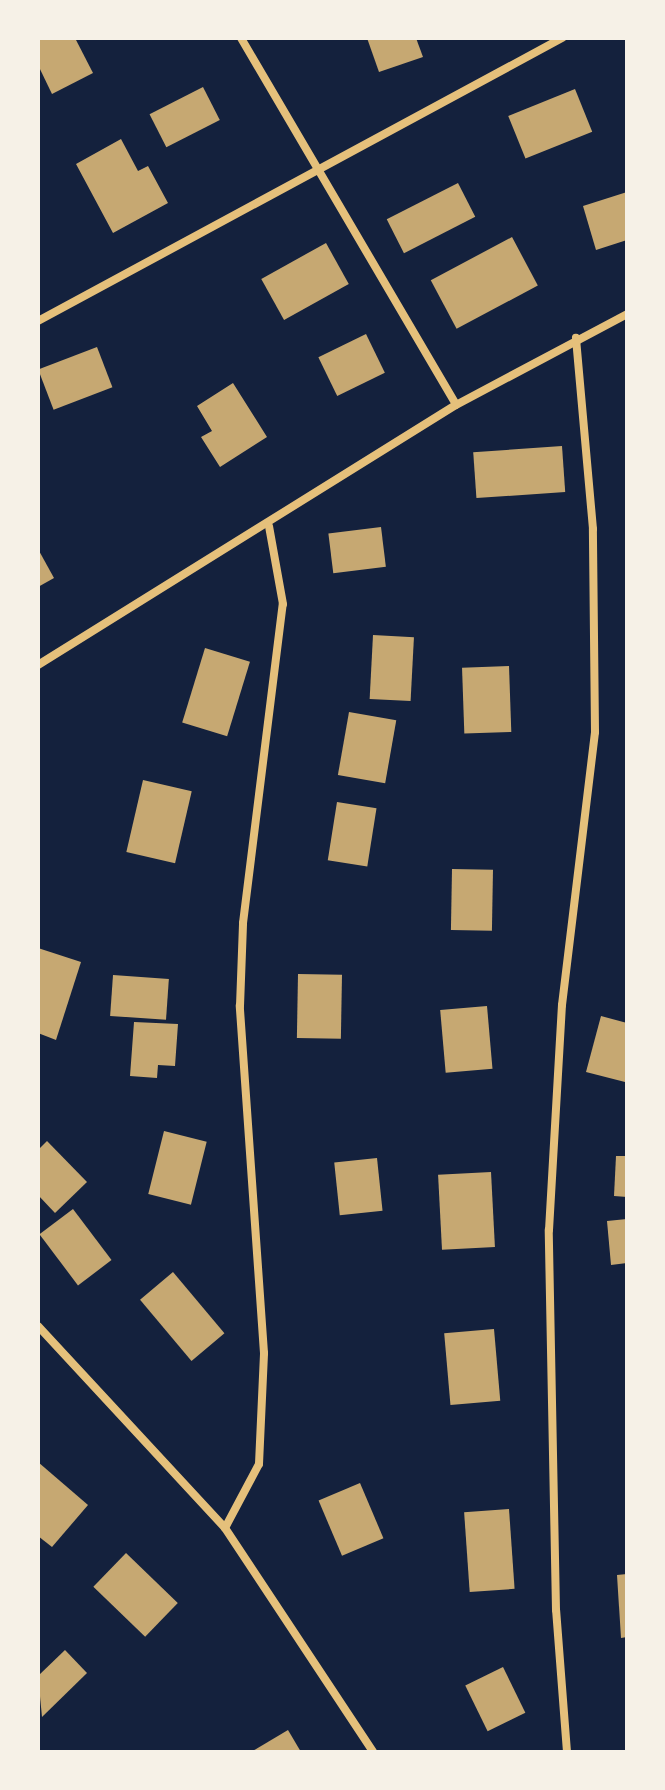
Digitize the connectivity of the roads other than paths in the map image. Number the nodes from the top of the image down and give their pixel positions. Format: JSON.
{"nodes":[{"id":1,"x":241,"y":38,"type":"edge"},
{"id":2,"x":562,"y":38,"type":"edge"},
{"id":3,"x":313,"y":168,"type":"junction"},
{"id":4,"x":627,"y":314,"type":"edge"},
{"id":5,"x":38,"y":321,"type":"edge"},
{"id":6,"x":576,"y":338,"type":"junction"},
{"id":7,"x":456,"y":405,"type":"junction"},
{"id":8,"x":269,"y":526,"type":"junction"},
{"id":9,"x":38,"y":665,"type":"edge"},
{"id":10,"x":38,"y":1326,"type":"edge"},
{"id":11,"x":225,"y":1528,"type":"junction"},
{"id":12,"x":373,"y":1752,"type":"edge"},
{"id":13,"x":567,"y":1752,"type":"edge"}],
"edges":[{"from":1,"to":3,"type":"street"},
{"from":2,"to":3,"type":"street"},
{"from":3,"to":5,"type":"street"},
{"from":3,"to":7,"type":"street"},
{"from":4,"to":6,"type":"street"},
{"from":6,"to":7,"type":"street"},
{"from":6,"to":13,"type":"street"},
{"from":7,"to":8,"type":"street"},
{"from":8,"to":9,"type":"street"},
{"from":8,"to":11,"type":"street"},
{"from":10,"to":11,"type":"street"},
{"from":11,"to":12,"type":"street"}]}
